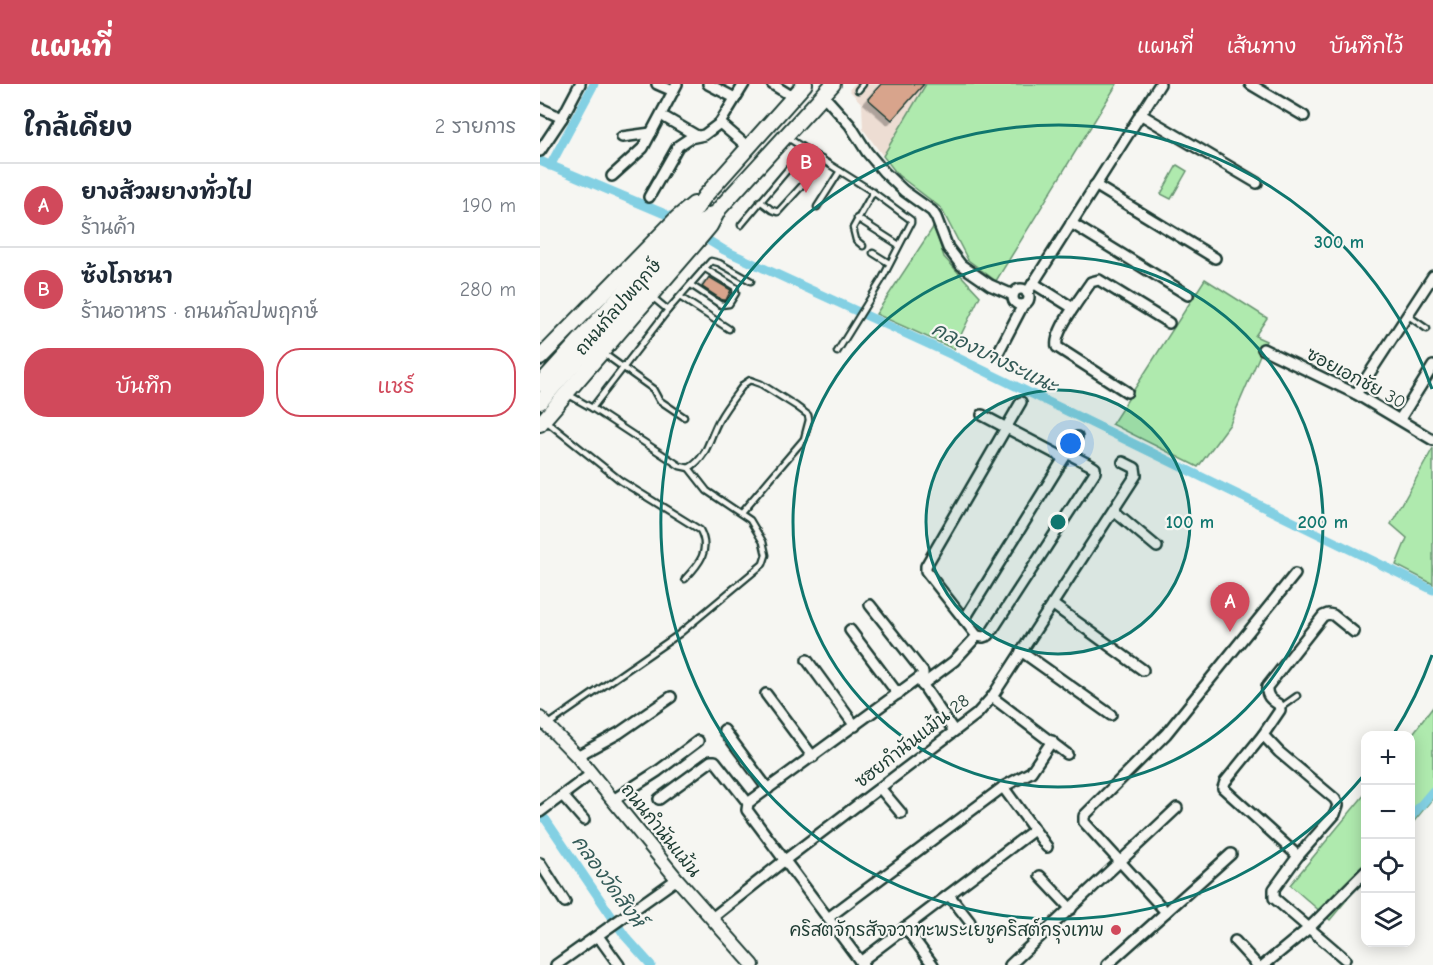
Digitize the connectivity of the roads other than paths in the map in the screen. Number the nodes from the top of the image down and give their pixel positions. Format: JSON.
{"nodes":[{"id":1,"x":580,"y":84,"type":"edge"},
{"id":2,"x":657,"y":84,"type":"edge"},
{"id":3,"x":708,"y":84,"type":"edge"},
{"id":4,"x":744,"y":84,"type":"edge"},
{"id":5,"x":772,"y":84,"type":"edge"},
{"id":6,"x":805,"y":84,"type":"edge"},
{"id":7,"x":863,"y":84,"type":"edge"},
{"id":8,"x":1160,"y":84,"type":"edge"},
{"id":9,"x":1250,"y":84,"type":"edge"},
{"id":10,"x":675,"y":88,"type":"edge"},
{"id":11,"x":828,"y":89,"type":"edge"},
{"id":12,"x":858,"y":90,"type":"dead end"},
{"id":13,"x":793,"y":97,"type":"junction"},
{"id":14,"x":735,"y":98,"type":"junction"},
{"id":15,"x":540,"y":108,"type":"edge"},
{"id":16,"x":1140,"y":114,"type":"junction"},
{"id":17,"x":1304,"y":116,"type":"dead end"},
{"id":18,"x":562,"y":118,"type":"junction"},
{"id":19,"x":666,"y":118,"type":"dead end"},
{"id":20,"x":720,"y":123,"type":"junction"},
{"id":21,"x":651,"y":133,"type":"junction"},
{"id":22,"x":697,"y":136,"type":"junction"},
{"id":23,"x":786,"y":136,"type":"junction"},
{"id":24,"x":622,"y":137,"type":"dead end"},
{"id":25,"x":748,"y":147,"type":"junction"},
{"id":26,"x":805,"y":149,"type":"junction"},
{"id":27,"x":541,"y":150,"type":"edge"},
{"id":28,"x":823,"y":160,"type":"junction"},
{"id":29,"x":815,"y":171,"type":"dead end"},
{"id":30,"x":840,"y":171,"type":"junction"},
{"id":31,"x":612,"y":176,"type":"dead end"},
{"id":32,"x":809,"y":178,"type":"dead end"},
{"id":33,"x":1257,"y":183,"type":"dead end"},
{"id":34,"x":1095,"y":185,"type":"junction"},
{"id":35,"x":873,"y":192,"type":"junction"},
{"id":36,"x":649,"y":197,"type":"dead end"},
{"id":37,"x":760,"y":201,"type":"junction"},
{"id":38,"x":817,"y":207,"type":"dead end"},
{"id":39,"x":857,"y":218,"type":"junction"},
{"id":40,"x":1071,"y":223,"type":"junction"},
{"id":41,"x":741,"y":225,"type":"dead end"},
{"id":42,"x":686,"y":231,"type":"junction"},
{"id":43,"x":898,"y":245,"type":"junction"},
{"id":44,"x":863,"y":246,"type":"dead end"},
{"id":45,"x":873,"y":253,"type":"dead end"},
{"id":46,"x":1215,"y":258,"type":"dead end"},
{"id":47,"x":889,"y":263,"type":"junction"},
{"id":48,"x":704,"y":268,"type":"junction"},
{"id":49,"x":1433,"y":276,"type":"edge"},
{"id":50,"x":751,"y":281,"type":"dead end"},
{"id":51,"x":1033,"y":283,"type":"junction"},
{"id":52,"x":691,"y":285,"type":"junction"},
{"id":53,"x":1027,"y":293,"type":"junction"},
{"id":54,"x":1013,"y":295,"type":"junction"},
{"id":55,"x":1188,"y":295,"type":"dead end"},
{"id":56,"x":651,"y":296,"type":"junction"},
{"id":57,"x":680,"y":297,"type":"junction"},
{"id":58,"x":1023,"y":305,"type":"junction"},
{"id":59,"x":1073,"y":308,"type":"junction"},
{"id":60,"x":668,"y":310,"type":"junction"},
{"id":61,"x":1407,"y":315,"type":"junction"},
{"id":62,"x":1168,"y":323,"type":"dead end"},
{"id":63,"x":729,"y":329,"type":"dead end"},
{"id":64,"x":1427,"y":329,"type":"dead end"},
{"id":65,"x":1263,"y":349,"type":"dead end"},
{"id":66,"x":837,"y":352,"type":"dead end"},
{"id":67,"x":603,"y":353,"type":"junction"},
{"id":68,"x":998,"y":353,"type":"dead end"},
{"id":69,"x":540,"y":358,"type":"edge"},
{"id":70,"x":1433,"y":366,"type":"edge"},
{"id":71,"x":624,"y":368,"type":"junction"},
{"id":72,"x":544,"y":386,"type":"edge"},
{"id":73,"x":1127,"y":392,"type":"dead end"},
{"id":74,"x":566,"y":394,"type":"junction"},
{"id":75,"x":1356,"y":394,"type":"junction"},
{"id":76,"x":540,"y":402,"type":"edge"},
{"id":77,"x":1022,"y":402,"type":"dead end"},
{"id":78,"x":591,"y":408,"type":"junction"},
{"id":79,"x":982,"y":416,"type":"dead end"},
{"id":80,"x":684,"y":417,"type":"dead end"},
{"id":81,"x":1400,"y":419,"type":"junction"},
{"id":82,"x":542,"y":421,"type":"edge"},
{"id":83,"x":1006,"y":429,"type":"junction"},
{"id":84,"x":1077,"y":437,"type":"dead end"},
{"id":85,"x":1433,"y":440,"type":"edge"},
{"id":86,"x":1065,"y":456,"type":"junction"},
{"id":87,"x":1123,"y":462,"type":"dead end"},
{"id":88,"x":689,"y":468,"type":"junction"},
{"id":89,"x":1114,"y":511,"type":"junction"},
{"id":90,"x":741,"y":513,"type":"junction"},
{"id":91,"x":1157,"y":547,"type":"dead end"},
{"id":92,"x":1295,"y":574,"type":"dead end"},
{"id":93,"x":685,"y":579,"type":"dead end"},
{"id":94,"x":1052,"y":604,"type":"junction"},
{"id":95,"x":870,"y":605,"type":"dead end"},
{"id":96,"x":964,"y":620,"type":"junction"},
{"id":97,"x":850,"y":630,"type":"dead end"},
{"id":98,"x":1354,"y":632,"type":"dead end"},
{"id":99,"x":976,"y":636,"type":"junction"},
{"id":100,"x":1022,"y":651,"type":"junction"},
{"id":101,"x":807,"y":660,"type":"dead end"},
{"id":102,"x":1143,"y":670,"type":"dead end"},
{"id":103,"x":920,"y":682,"type":"junction"},
{"id":104,"x":766,"y":694,"type":"dead end"},
{"id":105,"x":898,"y":694,"type":"junction"},
{"id":106,"x":1297,"y":696,"type":"dead end"},
{"id":107,"x":671,"y":697,"type":"dead end"},
{"id":108,"x":992,"y":697,"type":"junction"},
{"id":109,"x":1280,"y":708,"type":"junction"},
{"id":110,"x":1111,"y":715,"type":"dead end"},
{"id":111,"x":544,"y":722,"type":"edge"},
{"id":112,"x":855,"y":726,"type":"junction"},
{"id":113,"x":724,"y":730,"type":"dead end"},
{"id":114,"x":954,"y":731,"type":"junction"},
{"id":115,"x":1263,"y":735,"type":"junction"},
{"id":116,"x":698,"y":741,"type":"dead end"},
{"id":117,"x":1052,"y":741,"type":"junction"},
{"id":118,"x":1067,"y":754,"type":"dead end"},
{"id":119,"x":577,"y":756,"type":"junction"},
{"id":120,"x":813,"y":757,"type":"junction"},
{"id":121,"x":591,"y":774,"type":"junction"},
{"id":122,"x":1003,"y":787,"type":"junction"},
{"id":123,"x":880,"y":788,"type":"junction"},
{"id":124,"x":768,"y":789,"type":"junction"},
{"id":125,"x":564,"y":796,"type":"junction"},
{"id":126,"x":613,"y":800,"type":"junction"},
{"id":127,"x":659,"y":800,"type":"dead end"},
{"id":128,"x":748,"y":802,"type":"junction"},
{"id":129,"x":1178,"y":808,"type":"dead end"},
{"id":130,"x":540,"y":812,"type":"edge"},
{"id":131,"x":901,"y":813,"type":"dead end"},
{"id":132,"x":584,"y":820,"type":"dead end"},
{"id":133,"x":1034,"y":830,"type":"junction"},
{"id":134,"x":1047,"y":847,"type":"dead end"},
{"id":135,"x":1231,"y":854,"type":"dead end"},
{"id":136,"x":1298,"y":856,"type":"junction"},
{"id":137,"x":784,"y":860,"type":"junction"},
{"id":138,"x":1122,"y":862,"type":"junction"},
{"id":139,"x":540,"y":863,"type":"edge"},
{"id":140,"x":1361,"y":875,"type":"edge"},
{"id":141,"x":1040,"y":876,"type":"dead end"},
{"id":142,"x":677,"y":879,"type":"junction"},
{"id":143,"x":949,"y":895,"type":"junction"},
{"id":144,"x":565,"y":902,"type":"dead end"},
{"id":145,"x":1071,"y":909,"type":"junction"},
{"id":146,"x":1166,"y":912,"type":"junction"},
{"id":147,"x":712,"y":918,"type":"junction"},
{"id":148,"x":828,"y":918,"type":"junction"},
{"id":149,"x":970,"y":922,"type":"dead end"},
{"id":150,"x":905,"y":927,"type":"junction"},
{"id":151,"x":1310,"y":928,"type":"junction"},
{"id":152,"x":598,"y":936,"type":"junction"},
{"id":153,"x":1235,"y":941,"type":"dead end"},
{"id":154,"x":1345,"y":959,"type":"dead end"},
{"id":155,"x":568,"y":962,"type":"edge"},
{"id":156,"x":861,"y":963,"type":"edge"},
{"id":157,"x":556,"y":965,"type":"edge"},
{"id":158,"x":619,"y":965,"type":"edge"},
{"id":159,"x":753,"y":965,"type":"edge"},
{"id":160,"x":933,"y":965,"type":"edge"},
{"id":161,"x":1010,"y":965,"type":"edge"},
{"id":162,"x":1107,"y":965,"type":"edge"},
{"id":163,"x":1257,"y":965,"type":"edge"},
{"id":164,"x":1264,"y":965,"type":"edge"}],
"edges":[{"from":1,"to":18,"type":"street"},
{"from":2,"to":10,"type":"street"},
{"from":3,"to":14,"type":"street"},
{"from":4,"to":14,"type":"street"},
{"from":5,"to":13,"type":"street"},
{"from":6,"to":13,"type":"main road","name":"ถนนกัลปพฤกษ์"},
{"from":7,"to":12,"type":"lane"},
{"from":8,"to":16,"type":"street"},
{"from":9,"to":17,"type":"street"},
{"from":10,"to":21,"type":"street"},
{"from":11,"to":23,"type":"main road","name":"ถนนกัลปพฤกษ์"},
{"from":11,"to":54,"type":"street"},
{"from":13,"to":25,"type":"main road","name":"ถนนกัลปพฤกษ์"},
{"from":14,"to":20,"type":"street"},
{"from":15,"to":18,"type":"street"},
{"from":16,"to":33,"type":"street"},
{"from":16,"to":34,"type":"street"},
{"from":18,"to":27,"type":"street"},
{"from":19,"to":22,"type":"street"},
{"from":20,"to":22,"type":"street"},
{"from":20,"to":25,"type":"street"},
{"from":21,"to":24,"type":"street"},
{"from":21,"to":31,"type":"street"},
{"from":22,"to":36,"type":"street"},
{"from":23,"to":26,"type":"lane"},
{"from":23,"to":42,"type":"main road","name":"ถนนกัลปพฤกษ์"},
{"from":25,"to":42,"type":"main road","name":"ถนนกัลปพฤกษ์"},
{"from":26,"to":28,"type":"lane"},
{"from":26,"to":37,"type":"lane"},
{"from":28,"to":29,"type":"lane"},
{"from":28,"to":30,"type":"lane"},
{"from":30,"to":35,"type":"lane"},
{"from":30,"to":38,"type":"lane"},
{"from":32,"to":37,"type":"lane"},
{"from":34,"to":40,"type":"street"},
{"from":34,"to":46,"type":"street"},
{"from":35,"to":39,"type":"lane"},
{"from":35,"to":43,"type":"lane"},
{"from":37,"to":41,"type":"lane"},
{"from":39,"to":43,"type":"lane"},
{"from":39,"to":44,"type":"lane"},
{"from":40,"to":51,"type":"street"},
{"from":40,"to":55,"type":"street"},
{"from":42,"to":56,"type":"main road","name":"ถนนกัลปพฤกษ์"},
{"from":42,"to":69,"type":"main road","name":"ถนนกัลปพฤกษ์"},
{"from":42,"to":72,"type":"main road","name":"ถนนกัลปพฤกษ์"},
{"from":43,"to":47,"type":"lane"},
{"from":45,"to":47,"type":"lane"},
{"from":47,"to":66,"type":"lane"},
{"from":48,"to":50,"type":"lane"},
{"from":48,"to":52,"type":"lane"},
{"from":48,"to":52,"type":"lane"},
{"from":49,"to":61,"type":"street"},
{"from":51,"to":53,"type":"street"},
{"from":51,"to":59,"type":"street"},
{"from":52,"to":57,"type":"lane"},
{"from":53,"to":54,"type":"street"},
{"from":53,"to":58,"type":"street"},
{"from":54,"to":58,"type":"street"},
{"from":56,"to":60,"type":"lane"},
{"from":56,"to":67,"type":"main road","name":"ถนนกัลปพฤกษ์"},
{"from":57,"to":60,"type":"lane"},
{"from":57,"to":63,"type":"lane"},
{"from":58,"to":68,"type":"street"},
{"from":59,"to":62,"type":"street"},
{"from":59,"to":73,"type":"street"},
{"from":60,"to":71,"type":"lane"},
{"from":61,"to":64,"type":"lane"},
{"from":61,"to":75,"type":"street"},
{"from":65,"to":75,"type":"street","name":"ซอยเอกชัย 30"},
{"from":67,"to":71,"type":"lane"},
{"from":67,"to":74,"type":"main road","name":"ถนนกัลปพฤกษ์"},
{"from":70,"to":81,"type":"street"},
{"from":71,"to":78,"type":"lane"},
{"from":71,"to":80,"type":"lane"},
{"from":72,"to":76,"type":"main road","name":"ถนนกัลปพฤกษ์"},
{"from":74,"to":78,"type":"lane"},
{"from":74,"to":82,"type":"main road","name":"ถนนกัลปพฤกษ์"},
{"from":75,"to":81,"type":"street","name":"ซอยเอกชัย 30"},
{"from":77,"to":83,"type":"street"},
{"from":78,"to":88,"type":"lane"},
{"from":79,"to":83,"type":"street"},
{"from":81,"to":85,"type":"street","name":"ซอยเอกชัย 30"},
{"from":82,"to":93,"type":"lane"},
{"from":83,"to":86,"type":"street"},
{"from":83,"to":96,"type":"street"},
{"from":84,"to":86,"type":"street"},
{"from":86,"to":96,"type":"street"},
{"from":86,"to":99,"type":"street"},
{"from":87,"to":89,"type":"street","name":"ซฮยกำนันแม้น 28"},
{"from":88,"to":90,"type":"lane"},
{"from":88,"to":90,"type":"lane"},
{"from":89,"to":91,"type":"street"},
{"from":89,"to":94,"type":"street","name":"ซฮยกำนันแม้น 28"},
{"from":90,"to":111,"type":"lane"},
{"from":92,"to":138,"type":"street"},
{"from":94,"to":100,"type":"street","name":"ซฮยกำนันแม้น 28"},
{"from":94,"to":102,"type":"street"},
{"from":95,"to":103,"type":"street"},
{"from":96,"to":99,"type":"street"},
{"from":97,"to":105,"type":"street"},
{"from":98,"to":109,"type":"street"},
{"from":99,"to":103,"type":"street"},
{"from":100,"to":108,"type":"street","name":"ซฮยกำนันแม้น 28"},
{"from":100,"to":110,"type":"street"},
{"from":101,"to":112,"type":"street"},
{"from":103,"to":105,"type":"street"},
{"from":103,"to":114,"type":"street"},
{"from":104,"to":120,"type":"street"},
{"from":105,"to":112,"type":"street"},
{"from":106,"to":109,"type":"lane"},
{"from":107,"to":119,"type":"street"},
{"from":108,"to":114,"type":"street","name":"ซฮยกำนันแม้น 28"},
{"from":108,"to":117,"type":"street"},
{"from":109,"to":115,"type":"street"},
{"from":111,"to":119,"type":"street","name":"ถนนกำนันแม้น"},
{"from":112,"to":120,"type":"street"},
{"from":113,"to":124,"type":"street"},
{"from":114,"to":123,"type":"street","name":"ซฮยกำนันแม้น 28"},
{"from":115,"to":136,"type":"street"},
{"from":115,"to":136,"type":"street"},
{"from":116,"to":126,"type":"street"},
{"from":117,"to":118,"type":"street"},
{"from":117,"to":122,"type":"street"},
{"from":119,"to":121,"type":"street","name":"ถนนกำนันแม้น"},
{"from":120,"to":124,"type":"street"},
{"from":121,"to":125,"type":"street"},
{"from":121,"to":126,"type":"street","name":"ถนนกำนันแม้น"},
{"from":122,"to":133,"type":"street"},
{"from":122,"to":148,"type":"street"},
{"from":123,"to":131,"type":"street"},
{"from":123,"to":137,"type":"street","name":"ซฮยกำนันแม้น 28"},
{"from":124,"to":128,"type":"street"},
{"from":125,"to":130,"type":"street"},
{"from":125,"to":132,"type":"street"},
{"from":126,"to":142,"type":"street","name":"ถนนกำนันแม้น"},
{"from":127,"to":128,"type":"street"},
{"from":128,"to":137,"type":"street"},
{"from":129,"to":138,"type":"street"},
{"from":133,"to":134,"type":"street"},
{"from":133,"to":143,"type":"street"},
{"from":135,"to":146,"type":"street"},
{"from":136,"to":151,"type":"street"},
{"from":137,"to":147,"type":"street","name":"ซฮยกำนันแม้น 28"},
{"from":137,"to":148,"type":"street"},
{"from":138,"to":145,"type":"street"},
{"from":138,"to":146,"type":"street"},
{"from":139,"to":144,"type":"street"},
{"from":140,"to":151,"type":"street"},
{"from":141,"to":145,"type":"street"},
{"from":142,"to":147,"type":"street","name":"ถนนกำนันแม้น"},
{"from":142,"to":152,"type":"street"},
{"from":143,"to":149,"type":"street"},
{"from":143,"to":150,"type":"street"},
{"from":145,"to":161,"type":"street"},
{"from":146,"to":162,"type":"street"},
{"from":147,"to":159,"type":"street","name":"ถนนกำนันแม้น"},
{"from":148,"to":156,"type":"street"},
{"from":150,"to":156,"type":"street"},
{"from":150,"to":160,"type":"street"},
{"from":151,"to":154,"type":"street"},
{"from":151,"to":164,"type":"street"},
{"from":152,"to":155,"type":"street"},
{"from":152,"to":158,"type":"street"},
{"from":153,"to":163,"type":"street"},
{"from":155,"to":157,"type":"street"}]}
